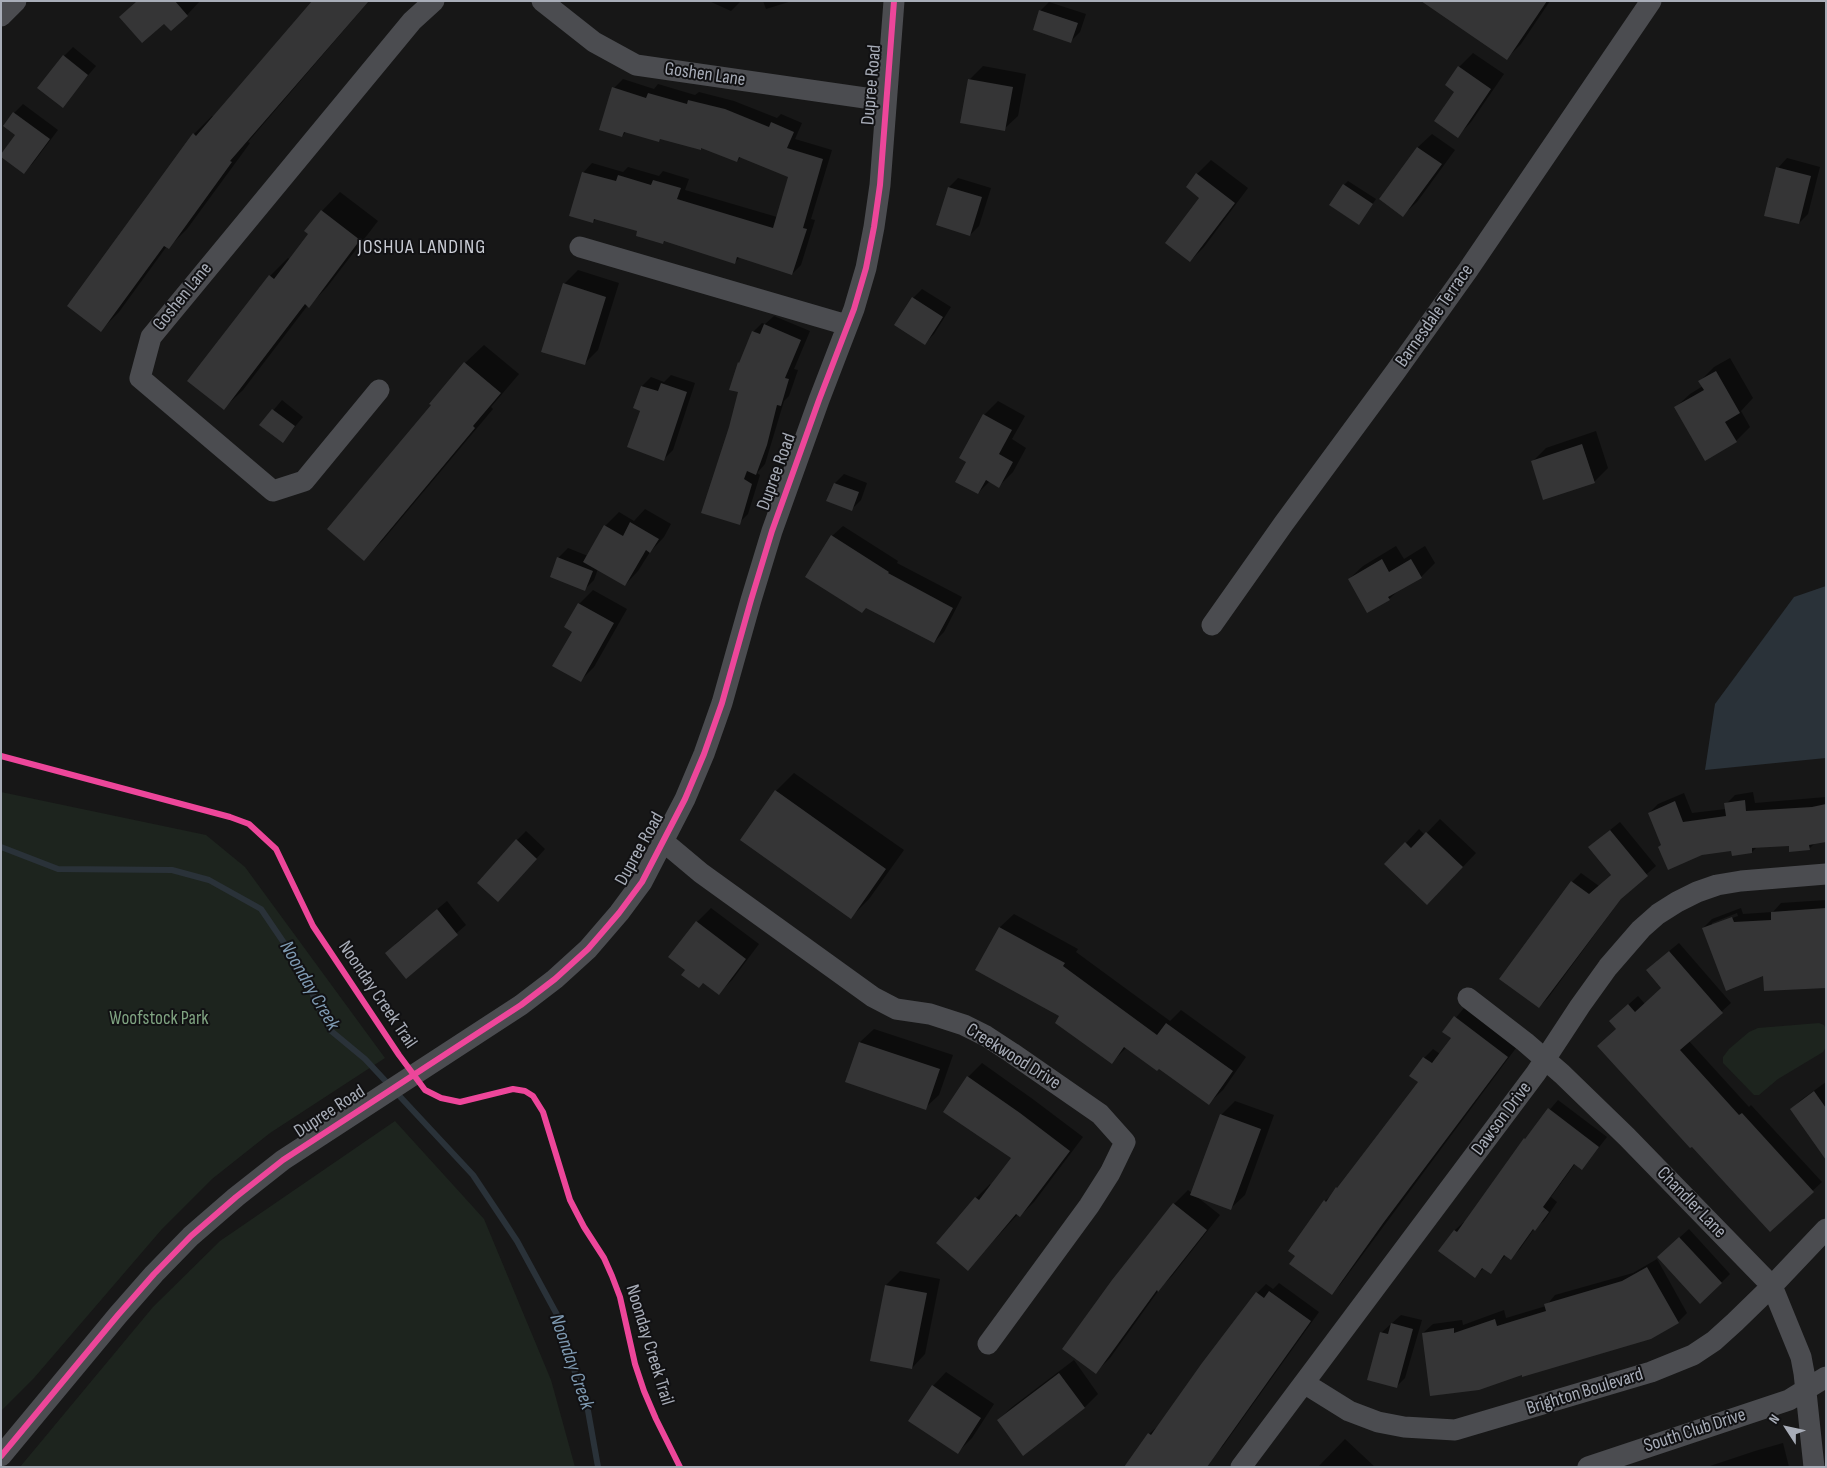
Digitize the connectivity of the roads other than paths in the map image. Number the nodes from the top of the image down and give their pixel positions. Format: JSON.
{"nodes":[{"id":1,"x":16,"y":1,"type":"edge"},
{"id":2,"x":434,"y":1,"type":"edge"},
{"id":3,"x":542,"y":1,"type":"edge"},
{"id":4,"x":894,"y":1,"type":"edge"},
{"id":5,"x":1651,"y":1,"type":"edge"},
{"id":6,"x":1,"y":16,"type":"edge"},
{"id":7,"x":886,"y":101,"type":"junction"},
{"id":8,"x":580,"y":247,"type":"dead end"},
{"id":9,"x":847,"y":325,"type":"junction"},
{"id":10,"x":379,"y":390,"type":"dead end"},
{"id":11,"x":1212,"y":625,"type":"dead end"},
{"id":12,"x":664,"y":842,"type":"junction"},
{"id":13,"x":1826,"y":874,"type":"edge"},
{"id":14,"x":1468,"y":998,"type":"dead end"},
{"id":15,"x":1545,"y":1060,"type":"junction"},
{"id":16,"x":1826,"y":1229,"type":"edge"},
{"id":17,"x":1772,"y":1286,"type":"junction"},
{"id":18,"x":988,"y":1344,"type":"dead end"},
{"id":19,"x":1826,"y":1377,"type":"edge"},
{"id":20,"x":1304,"y":1384,"type":"junction"},
{"id":21,"x":1806,"y":1389,"type":"junction"},
{"id":22,"x":1,"y":1456,"type":"edge"},
{"id":23,"x":1241,"y":1467,"type":"edge"},
{"id":24,"x":1588,"y":1467,"type":"edge"},
{"id":25,"x":1814,"y":1467,"type":"edge"}],
"edges":[{"from":1,"to":6,"type":"street"},
{"from":2,"to":10,"type":"street","name":"Goshen Lane"},
{"from":3,"to":7,"type":"street","name":"Goshen Lane"},
{"from":4,"to":7,"type":"street","name":"Dupree Road"},
{"from":5,"to":11,"type":"street","name":"Barnesdale Terrace"},
{"from":7,"to":9,"type":"street","name":"Dupree Road"},
{"from":8,"to":9,"type":"street"},
{"from":9,"to":12,"type":"street","name":"Dupree Road"},
{"from":12,"to":18,"type":"street","name":"Creekwood Drive"},
{"from":12,"to":22,"type":"street","name":"Dupree Road"},
{"from":13,"to":15,"type":"street","name":"Dawson Drive"},
{"from":14,"to":15,"type":"street","name":"Chandler Lane"},
{"from":15,"to":17,"type":"street","name":"Chandler Lane"},
{"from":15,"to":20,"type":"street","name":"Dawson Drive"},
{"from":16,"to":17,"type":"street","name":"Brighton Boulevard"},
{"from":17,"to":20,"type":"street","name":"Brighton Boulevard"},
{"from":17,"to":21,"type":"street","name":"Chandler Lane"},
{"from":19,"to":21,"type":"street","name":"South Club Drive"},
{"from":20,"to":23,"type":"street","name":"Dawson Drive"},
{"from":21,"to":24,"type":"street","name":"South Club Drive"},
{"from":21,"to":25,"type":"street","name":"Chandler Lane"}]}
